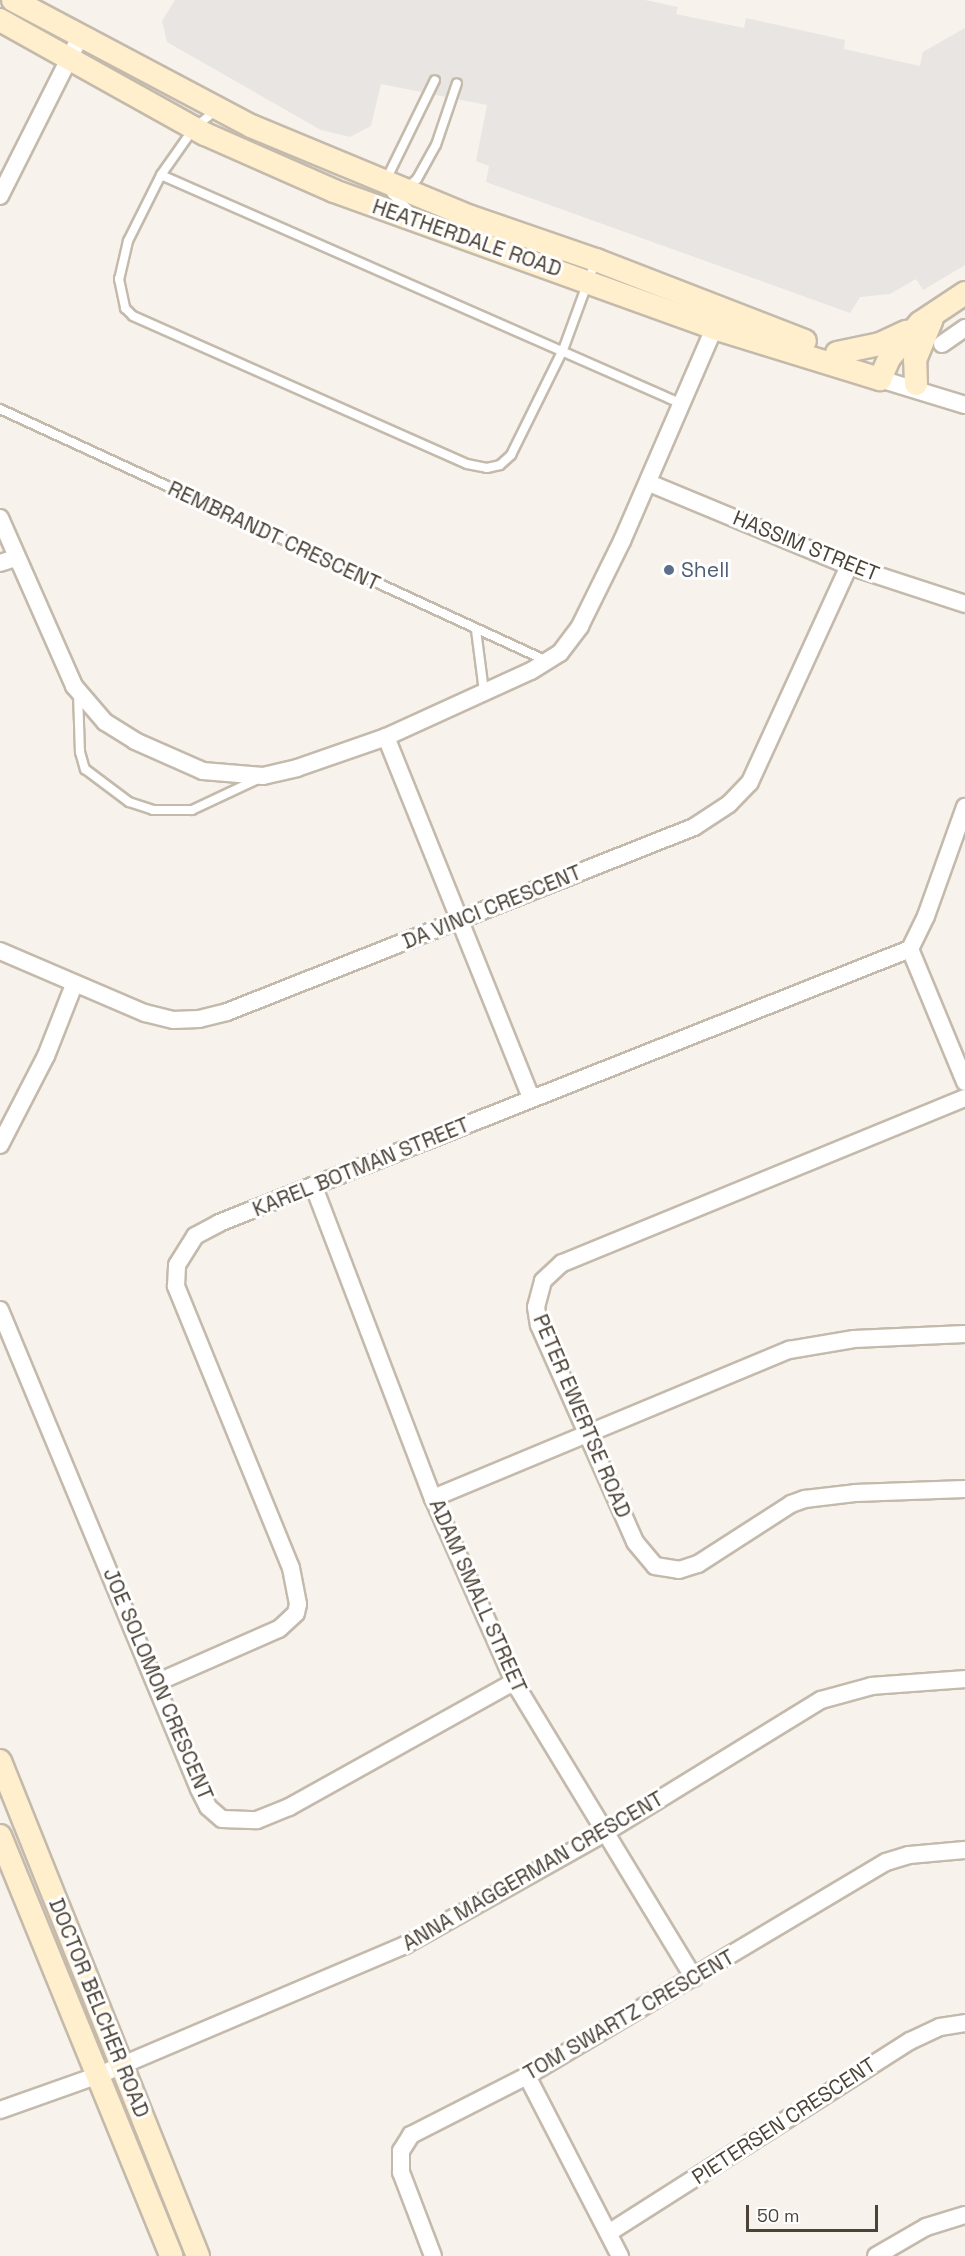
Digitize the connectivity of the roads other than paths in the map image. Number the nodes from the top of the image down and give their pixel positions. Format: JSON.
{"nodes":[{"id":1,"x":13,"y":0,"type":"edge"},
{"id":2,"x":0,"y":20,"type":"edge"},
{"id":3,"x":80,"y":37,"type":"junction"},
{"id":4,"x":67,"y":59,"type":"junction"},
{"id":5,"x":133,"y":67,"type":"junction"},
{"id":6,"x":435,"y":80,"type":"dead end"},
{"id":7,"x":457,"y":83,"type":"dead end"},
{"id":8,"x":216,"y":110,"type":"junction"},
{"id":9,"x":188,"y":125,"type":"junction"},
{"id":10,"x":161,"y":174,"type":"junction"},
{"id":11,"x":395,"y":187,"type":"junction"},
{"id":12,"x":0,"y":196,"type":"edge"},
{"id":13,"x":366,"y":203,"type":"junction"},
{"id":14,"x":516,"y":232,"type":"junction"},
{"id":15,"x":465,"y":240,"type":"junction"},
{"id":16,"x":596,"y":260,"type":"junction"},
{"id":17,"x":580,"y":278,"type":"junction"},
{"id":18,"x":682,"y":293,"type":"junction"},
{"id":19,"x":965,"y":293,"type":"edge"},
{"id":20,"x":732,"y":313,"type":"junction"},
{"id":21,"x":927,"y":318,"type":"junction"},
{"id":22,"x":714,"y":328,"type":"junction"},
{"id":23,"x":965,"y":328,"type":"edge"},
{"id":24,"x":942,"y":344,"type":"dead end"},
{"id":25,"x":563,"y":350,"type":"junction"},
{"id":26,"x":837,"y":353,"type":"junction"},
{"id":27,"x":882,"y":374,"type":"junction"},
{"id":28,"x":916,"y":384,"type":"junction"},
{"id":29,"x":961,"y":403,"type":"edge"},
{"id":30,"x":683,"y":405,"type":"junction"},
{"id":31,"x":4,"y":411,"type":"edge"},
{"id":32,"x":0,"y":422,"type":"edge"},
{"id":33,"x":649,"y":483,"type":"junction"},
{"id":34,"x":0,"y":518,"type":"edge"},
{"id":35,"x":7,"y":561,"type":"edge"},
{"id":36,"x":849,"y":566,"type":"junction"},
{"id":37,"x":965,"y":604,"type":"edge"},
{"id":38,"x":476,"y":630,"type":"junction"},
{"id":39,"x":548,"y":662,"type":"junction"},
{"id":40,"x":78,"y":692,"type":"junction"},
{"id":41,"x":484,"y":692,"type":"junction"},
{"id":42,"x":386,"y":737,"type":"junction"},
{"id":43,"x":263,"y":776,"type":"junction"},
{"id":44,"x":965,"y":807,"type":"edge"},
{"id":45,"x":458,"y":921,"type":"junction"},
{"id":46,"x":909,"y":949,"type":"junction"},
{"id":47,"x":0,"y":951,"type":"edge"},
{"id":48,"x":74,"y":985,"type":"junction"},
{"id":49,"x":965,"y":1082,"type":"edge"},
{"id":50,"x":531,"y":1098,"type":"junction"},
{"id":51,"x":965,"y":1098,"type":"edge"},
{"id":52,"x":0,"y":1145,"type":"edge"},
{"id":53,"x":315,"y":1187,"type":"junction"},
{"id":54,"x":0,"y":1310,"type":"edge"},
{"id":55,"x":965,"y":1335,"type":"edge"},
{"id":56,"x":587,"y":1433,"type":"junction"},
{"id":57,"x":965,"y":1489,"type":"edge"},
{"id":58,"x":433,"y":1498,"type":"junction"},
{"id":59,"x":965,"y":1679,"type":"edge"},
{"id":60,"x":158,"y":1682,"type":"junction"},
{"id":61,"x":514,"y":1682,"type":"junction"},
{"id":62,"x":0,"y":1761,"type":"edge"},
{"id":63,"x":603,"y":1834,"type":"junction"},
{"id":64,"x":0,"y":1836,"type":"edge"},
{"id":65,"x":965,"y":1850,"type":"edge"},
{"id":66,"x":694,"y":1978,"type":"junction"},
{"id":67,"x":965,"y":2023,"type":"edge"},
{"id":68,"x":123,"y":2066,"type":"junction"},
{"id":69,"x":99,"y":2076,"type":"junction"},
{"id":70,"x":527,"y":2076,"type":"junction"},
{"id":71,"x":0,"y":2110,"type":"edge"},
{"id":72,"x":965,"y":2215,"type":"edge"},
{"id":73,"x":610,"y":2232,"type":"junction"},
{"id":74,"x":171,"y":2256,"type":"edge"},
{"id":75,"x":198,"y":2256,"type":"edge"},
{"id":76,"x":433,"y":2256,"type":"edge"},
{"id":77,"x":620,"y":2256,"type":"edge"},
{"id":78,"x":876,"y":2256,"type":"edge"}],
"edges":[{"from":1,"to":3,"type":"street","name":"HEATHERDALE ROAD"},
{"from":2,"to":4,"type":"street","name":"HEATHERDALE ROAD"},
{"from":3,"to":4,"type":"street"},
{"from":3,"to":5,"type":"street","name":"HEATHERDALE ROAD"},
{"from":4,"to":9,"type":"street","name":"HEATHERDALE ROAD"},
{"from":4,"to":12,"type":"street"},
{"from":5,"to":8,"type":"street","name":"HEATHERDALE ROAD"},
{"from":5,"to":9,"type":"street"},
{"from":6,"to":11,"type":"lane"},
{"from":7,"to":11,"type":"lane"},
{"from":8,"to":9,"type":"lane"},
{"from":8,"to":11,"type":"street","name":"HEATHERDALE ROAD"},
{"from":9,"to":10,"type":"lane"},
{"from":9,"to":13,"type":"street","name":"HEATHERDALE ROAD"},
{"from":10,"to":25,"type":"lane"},
{"from":10,"to":25,"type":"lane"},
{"from":11,"to":13,"type":"lane"},
{"from":11,"to":14,"type":"street","name":"HEATHERDALE ROAD"},
{"from":11,"to":15,"type":"lane"},
{"from":13,"to":15,"type":"street","name":"HEATHERDALE ROAD"},
{"from":14,"to":16,"type":"street","name":"HEATHERDALE ROAD"},
{"from":14,"to":17,"type":"street"},
{"from":15,"to":17,"type":"street","name":"HEATHERDALE ROAD"},
{"from":16,"to":17,"type":"lane"},
{"from":16,"to":18,"type":"street","name":"HEATHERDALE ROAD"},
{"from":17,"to":22,"type":"street","name":"HEATHERDALE ROAD"},
{"from":17,"to":25,"type":"lane"},
{"from":18,"to":20,"type":"street","name":"HEATHERDALE ROAD"},
{"from":18,"to":22,"type":"street"},
{"from":19,"to":21,"type":"street"},
{"from":20,"to":22,"type":"street"},
{"from":20,"to":26,"type":"street","name":"HEATHERDALE ROAD"},
{"from":21,"to":26,"type":"street"},
{"from":21,"to":27,"type":"street"},
{"from":21,"to":28,"type":"street"},
{"from":22,"to":27,"type":"street","name":"HEATHERDALE ROAD"},
{"from":22,"to":30,"type":"street"},
{"from":23,"to":24,"type":"street"},
{"from":25,"to":30,"type":"lane"},
{"from":26,"to":27,"type":"street","name":"HEATHERDALE ROAD"},
{"from":27,"to":28,"type":"street","name":"HEATHERDALE ROAD"},
{"from":27,"to":29,"type":"street","name":"HEATHERDALE ROAD"},
{"from":28,"to":29,"type":"street","name":"HEATHERDALE ROAD"},
{"from":30,"to":33,"type":"street"},
{"from":31,"to":32,"type":"lane"},
{"from":31,"to":38,"type":"lane","name":"REMBRANDT CRESCENT"},
{"from":33,"to":36,"type":"street","name":"HASSIM STREET"},
{"from":33,"to":39,"type":"street"},
{"from":34,"to":35,"type":"street"},
{"from":35,"to":40,"type":"street"},
{"from":36,"to":37,"type":"street","name":"HASSIM STREET"},
{"from":36,"to":45,"type":"street","name":"DA VINCI CRESCENT"},
{"from":38,"to":39,"type":"lane","name":"REMBRANDT CRESCENT"},
{"from":38,"to":41,"type":"lane"},
{"from":39,"to":41,"type":"street"},
{"from":40,"to":43,"type":"street"},
{"from":40,"to":43,"type":"lane"},
{"from":41,"to":42,"type":"street"},
{"from":42,"to":43,"type":"street"},
{"from":42,"to":45,"type":"street"},
{"from":44,"to":46,"type":"street"},
{"from":45,"to":48,"type":"street","name":"DA VINCI CRESCENT"},
{"from":45,"to":50,"type":"street"},
{"from":46,"to":49,"type":"street"},
{"from":46,"to":50,"type":"street","name":"KAREL BOTMAN STREET"},
{"from":47,"to":48,"type":"street","name":"DA VINCI CRESCENT"},
{"from":48,"to":52,"type":"street"},
{"from":50,"to":53,"type":"street","name":"KAREL BOTMAN STREET"},
{"from":51,"to":56,"type":"street","name":"PETER EWERTSE ROAD"},
{"from":53,"to":58,"type":"street","name":"ADAM SMALL STREET"},
{"from":53,"to":60,"type":"street","name":"KAREL BOTMAN STREET"},
{"from":54,"to":60,"type":"street","name":"JOE SOLOMON CRESCENT"},
{"from":55,"to":56,"type":"street"},
{"from":56,"to":57,"type":"street","name":"PETER EWERTSE ROAD"},
{"from":56,"to":58,"type":"street"},
{"from":58,"to":61,"type":"street","name":"ADAM SMALL STREET"},
{"from":59,"to":63,"type":"street","name":"ANNA MAGGERMAN CRESCENT"},
{"from":60,"to":61,"type":"street","name":"JOE SOLOMON CRESCENT"},
{"from":61,"to":63,"type":"street","name":"ADAM SMALL STREET"},
{"from":62,"to":68,"type":"street","name":"DOCTOR BELCHER ROAD"},
{"from":63,"to":66,"type":"street","name":"ADAM SMALL STREET"},
{"from":63,"to":68,"type":"street","name":"ANNA MAGGERMAN CRESCENT"},
{"from":64,"to":69,"type":"street","name":"DOCTOR BELCHER ROAD"},
{"from":65,"to":66,"type":"street","name":"TOM SWARTZ CRESCENT"},
{"from":66,"to":70,"type":"street","name":"TOM SWARTZ CRESCENT"},
{"from":67,"to":73,"type":"street","name":"PIETERSEN CRESCENT"},
{"from":68,"to":69,"type":"street","name":"ANNA MAGGERMAN CRESCENT"},
{"from":68,"to":75,"type":"street","name":"DOCTOR BELCHER ROAD"},
{"from":69,"to":71,"type":"street","name":"ANNA MAGGERMAN CRESCENT"},
{"from":69,"to":74,"type":"street","name":"DOCTOR BELCHER ROAD"},
{"from":70,"to":73,"type":"street"},
{"from":70,"to":76,"type":"street","name":"TOM SWARTZ CRESCENT"},
{"from":72,"to":78,"type":"street"},
{"from":73,"to":77,"type":"street"}]}
